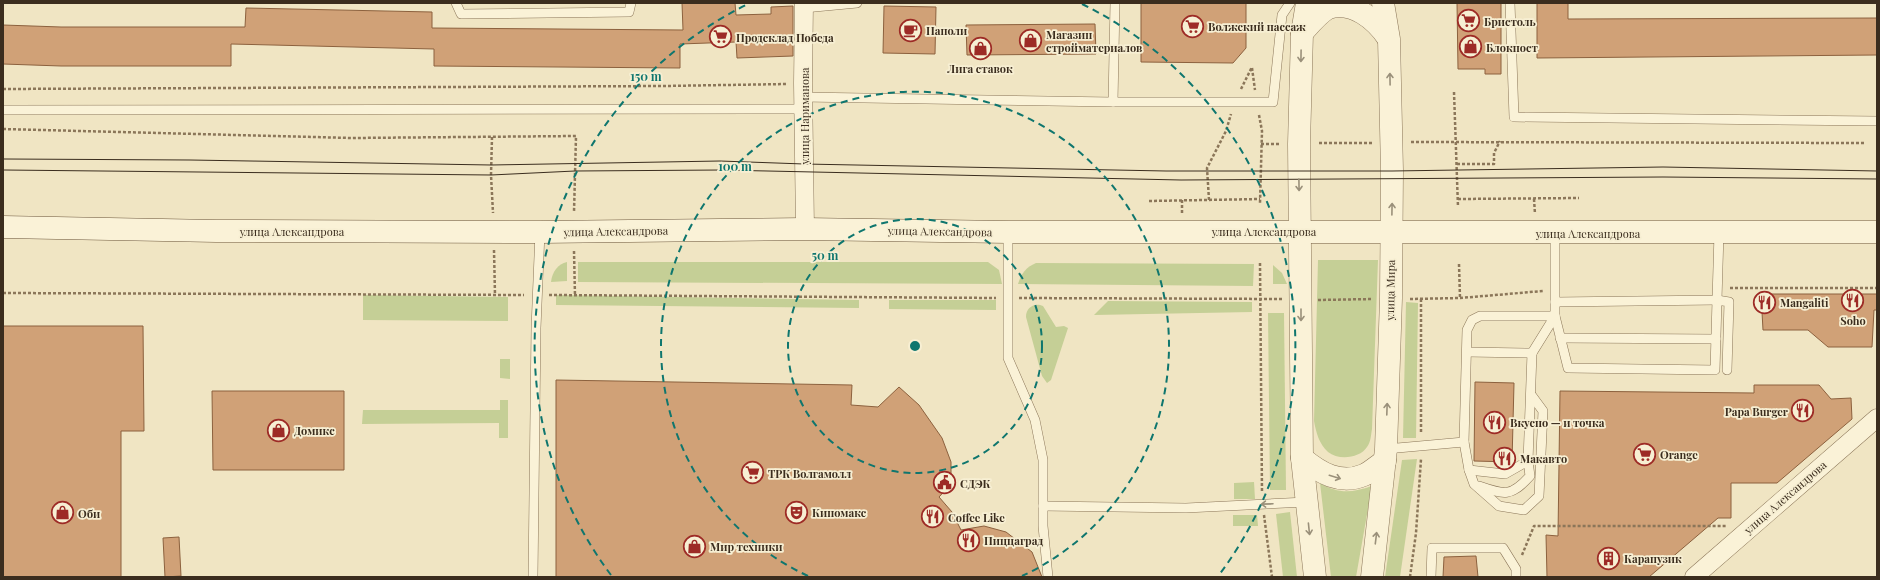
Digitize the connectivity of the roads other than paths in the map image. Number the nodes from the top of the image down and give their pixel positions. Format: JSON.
{"nodes":[{"id":1,"x":456,"y":3,"type":"edge"},
{"id":2,"x":631,"y":3,"type":"edge"},
{"id":3,"x":857,"y":3,"type":"edge"},
{"id":4,"x":1115,"y":3,"type":"edge"},
{"id":5,"x":1290,"y":3,"type":"edge"},
{"id":6,"x":1307,"y":3,"type":"edge"},
{"id":7,"x":1384,"y":3,"type":"edge"},
{"id":8,"x":1510,"y":3,"type":"edge"},
{"id":9,"x":804,"y":5,"type":"edge"},
{"id":10,"x":1302,"y":33,"type":"junction"},
{"id":11,"x":1389,"y":39,"type":"junction"},
{"id":12,"x":803,"y":97,"type":"junction"},
{"id":13,"x":1113,"y":102,"type":"junction"},
{"id":14,"x":3,"y":110,"type":"edge"},
{"id":15,"x":1877,"y":121,"type":"edge"},
{"id":16,"x":3,"y":227,"type":"edge"},
{"id":17,"x":805,"y":229,"type":"junction"},
{"id":18,"x":1391,"y":231,"type":"junction"},
{"id":19,"x":540,"y":232,"type":"junction"},
{"id":20,"x":1008,"y":232,"type":"junction"},
{"id":21,"x":1300,"y":232,"type":"junction"},
{"id":22,"x":1877,"y":232,"type":"edge"},
{"id":23,"x":1719,"y":233,"type":"junction"},
{"id":24,"x":1555,"y":234,"type":"junction"},
{"id":25,"x":1717,"y":300,"type":"junction"},
{"id":26,"x":1555,"y":302,"type":"junction"},
{"id":27,"x":1555,"y":316,"type":"junction"},
{"id":28,"x":1560,"y":338,"type":"junction"},
{"id":29,"x":1716,"y":339,"type":"junction"},
{"id":30,"x":1467,"y":352,"type":"junction"},
{"id":31,"x":1532,"y":353,"type":"junction"},
{"id":32,"x":1727,"y":370,"type":"dead end"},
{"id":33,"x":1532,"y":396,"type":"junction"},
{"id":34,"x":1877,"y":418,"type":"edge"},
{"id":35,"x":1464,"y":442,"type":"junction"},
{"id":36,"x":1385,"y":455,"type":"junction"},
{"id":37,"x":1302,"y":458,"type":"junction"},
{"id":38,"x":1528,"y":461,"type":"junction"},
{"id":39,"x":1469,"y":470,"type":"junction"},
{"id":40,"x":1474,"y":484,"type":"junction"},
{"id":41,"x":1306,"y":502,"type":"junction"},
{"id":42,"x":1043,"y":506,"type":"junction"},
{"id":43,"x":1516,"y":573,"type":"edge"},
{"id":44,"x":533,"y":577,"type":"edge"},
{"id":45,"x":1048,"y":577,"type":"edge"},
{"id":46,"x":1315,"y":577,"type":"edge"},
{"id":47,"x":1372,"y":577,"type":"edge"},
{"id":48,"x":1431,"y":577,"type":"edge"},
{"id":49,"x":1694,"y":577,"type":"edge"}],
"edges":[{"from":1,"to":2,"type":"lane"},
{"from":3,"to":9,"type":"lane"},
{"from":4,"to":13,"type":"lane"},
{"from":5,"to":13,"type":"lane"},
{"from":6,"to":10,"type":"main road"},
{"from":7,"to":11,"type":"main road","name":"улица Мира"},
{"from":8,"to":15,"type":"lane"},
{"from":9,"to":12,"type":"street","name":"улица Нариманова"},
{"from":10,"to":11,"type":"main road"},
{"from":10,"to":21,"type":"main road","one_way":true},
{"from":18,"to":11,"type":"main road","name":"улица Мира","one_way":true},
{"from":12,"to":13,"type":"lane"},
{"from":12,"to":14,"type":"lane"},
{"from":12,"to":17,"type":"street","name":"улица Нариманова"},
{"from":16,"to":19,"type":"main road","name":"улица Александрова"},
{"from":17,"to":19,"type":"main road","name":"улица Александрова"},
{"from":17,"to":20,"type":"main road","name":"улица Александрова"},
{"from":18,"to":21,"type":"main road","name":"улица Александрова"},
{"from":18,"to":24,"type":"main road","name":"улица Александрова"},
{"from":36,"to":18,"type":"main road","name":"улица Мира","one_way":true},
{"from":19,"to":44,"type":"lane"},
{"from":20,"to":21,"type":"main road","name":"улица Александрова"},
{"from":20,"to":42,"type":"lane"},
{"from":21,"to":37,"type":"main road","one_way":true},
{"from":22,"to":23,"type":"main road","name":"улица Александрова"},
{"from":23,"to":24,"type":"main road","name":"улица Александрова"},
{"from":23,"to":25,"type":"lane"},
{"from":24,"to":26,"type":"lane"},
{"from":25,"to":26,"type":"lane"},
{"from":25,"to":29,"type":"lane"},
{"from":25,"to":32,"type":"lane"},
{"from":26,"to":27,"type":"lane"},
{"from":27,"to":28,"type":"lane"},
{"from":27,"to":30,"type":"lane"},
{"from":27,"to":31,"type":"lane"},
{"from":28,"to":29,"type":"lane"},
{"from":28,"to":29,"type":"lane"},
{"from":30,"to":31,"type":"lane"},
{"from":30,"to":35,"type":"lane"},
{"from":31,"to":33,"type":"lane"},
{"from":33,"to":38,"type":"lane"},
{"from":33,"to":40,"type":"lane"},
{"from":34,"to":49,"type":"street","name":"улица Александрова"},
{"from":35,"to":36,"type":"lane"},
{"from":35,"to":39,"type":"lane"},
{"from":37,"to":36,"type":"main road","one_way":true},
{"from":47,"to":36,"type":"main road","name":"улица Мира","one_way":true},
{"from":37,"to":41,"type":"main road"},
{"from":38,"to":39,"type":"lane"},
{"from":38,"to":40,"type":"lane"},
{"from":39,"to":40,"type":"lane"},
{"from":41,"to":42,"type":"lane","one_way":true},
{"from":41,"to":46,"type":"main road","one_way":true},
{"from":42,"to":45,"type":"lane"},
{"from":43,"to":48,"type":"lane"}]}
